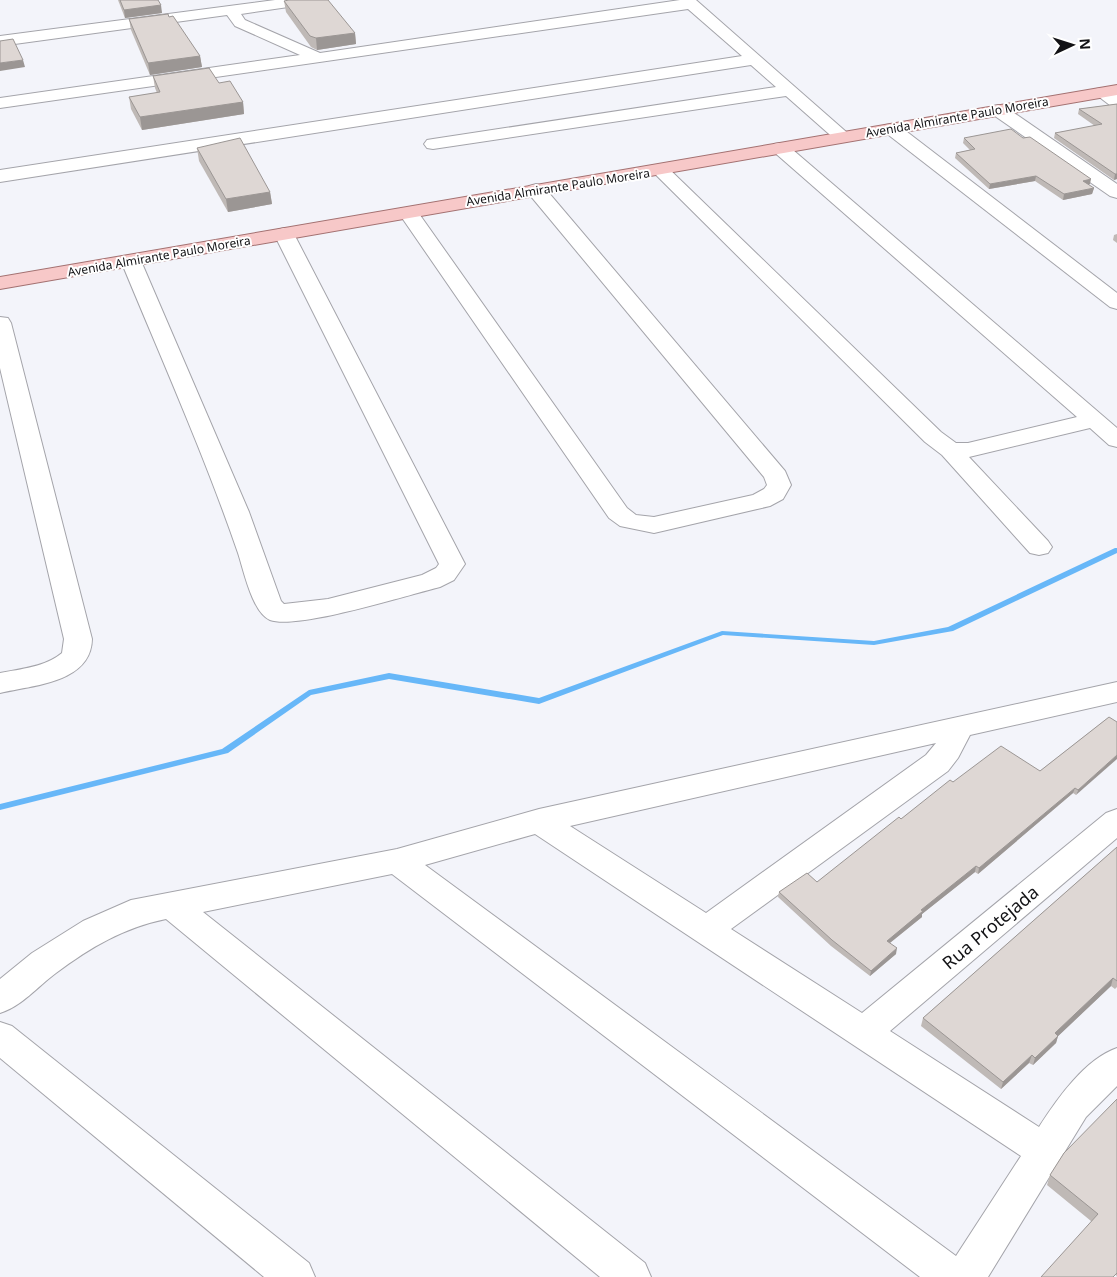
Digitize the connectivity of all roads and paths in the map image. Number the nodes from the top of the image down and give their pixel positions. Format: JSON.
{"nodes":[{"id":1,"x":309,"y":0,"type":"edge"},
{"id":2,"x":690,"y":2,"type":"edge"},
{"id":3,"x":231,"y":10,"type":"junction"},
{"id":4,"x":0,"y":41,"type":"edge"},
{"id":5,"x":318,"y":58,"type":"junction"},
{"id":6,"x":756,"y":59,"type":"junction"},
{"id":7,"x":1117,"y":79,"type":"edge"},
{"id":8,"x":790,"y":90,"type":"junction"},
{"id":9,"x":1112,"y":95,"type":"edge"},
{"id":10,"x":0,"y":104,"type":"edge"},
{"id":11,"x":998,"y":110,"type":"junction"},
{"id":12,"x":892,"y":129,"type":"junction"},
{"id":13,"x":838,"y":132,"type":"junction"},
{"id":14,"x":433,"y":144,"type":"dead end"},
{"id":15,"x":780,"y":148,"type":"junction"},
{"id":16,"x":660,"y":170,"type":"junction"},
{"id":17,"x":0,"y":176,"type":"edge"},
{"id":18,"x":536,"y":190,"type":"junction"},
{"id":19,"x":1117,"y":192,"type":"edge"},
{"id":20,"x":408,"y":212,"type":"junction"},
{"id":21,"x":284,"y":234,"type":"junction"},
{"id":22,"x":131,"y":261,"type":"junction"},
{"id":23,"x":0,"y":269,"type":"edge"},
{"id":24,"x":0,"y":283,"type":"edge"},
{"id":25,"x":1117,"y":303,"type":"edge"},
{"id":26,"x":0,"y":323,"type":"edge"},
{"id":27,"x":1095,"y":420,"type":"junction"},
{"id":28,"x":1117,"y":440,"type":"edge"},
{"id":29,"x":950,"y":450,"type":"junction"},
{"id":30,"x":1039,"y":547,"type":"dead end"},
{"id":31,"x":0,"y":683,"type":"edge"},
{"id":32,"x":1117,"y":692,"type":"edge"},
{"id":33,"x":958,"y":729,"type":"junction"},
{"id":34,"x":1117,"y":821,"type":"edge"},
{"id":35,"x":539,"y":822,"type":"junction"},
{"id":36,"x":397,"y":861,"type":"junction"},
{"id":37,"x":173,"y":906,"type":"junction"},
{"id":38,"x":706,"y":930,"type":"junction"},
{"id":39,"x":0,"y":999,"type":"edge"},
{"id":40,"x":863,"y":1033,"type":"junction"},
{"id":41,"x":0,"y":1037,"type":"edge"},
{"id":42,"x":1117,"y":1063,"type":"edge"},
{"id":43,"x":1045,"y":1151,"type":"junction"},
{"id":44,"x":295,"y":1277,"type":"edge"},
{"id":45,"x":631,"y":1277,"type":"edge"},
{"id":46,"x":952,"y":1277,"type":"edge"},
{"id":47,"x":966,"y":1277,"type":"edge"}],
"edges":[{"from":1,"to":3,"type":"street"},
{"from":2,"to":5,"type":"street"},
{"from":2,"to":6,"type":"street"},
{"from":3,"to":4,"type":"street"},
{"from":3,"to":5,"type":"street"},
{"from":5,"to":10,"type":"street"},
{"from":6,"to":8,"type":"street"},
{"from":6,"to":17,"type":"street"},
{"from":7,"to":13,"type":"main road","name":"Avenida Almirante Paulo Moreira"},
{"from":8,"to":13,"type":"street"},
{"from":8,"to":14,"type":"street"},
{"from":9,"to":11,"type":"main road","name":"Avenida Almirante Paulo Moreira"},
{"from":11,"to":12,"type":"main road","name":"Avenida Almirante Paulo Moreira"},
{"from":11,"to":19,"type":"street"},
{"from":12,"to":13,"type":"main road","name":"Avenida Almirante Paulo Moreira"},
{"from":12,"to":25,"type":"street"},
{"from":13,"to":15,"type":"main road","name":"Avenida Almirante Paulo Moreira"},
{"from":13,"to":23,"type":"main road","name":"Avenida Almirante Paulo Moreira"},
{"from":15,"to":16,"type":"main road","name":"Avenida Almirante Paulo Moreira"},
{"from":15,"to":27,"type":"street"},
{"from":16,"to":18,"type":"main road","name":"Avenida Almirante Paulo Moreira"},
{"from":16,"to":29,"type":"street"},
{"from":18,"to":20,"type":"main road","name":"Avenida Almirante Paulo Moreira"},
{"from":18,"to":20,"type":"street"},
{"from":20,"to":21,"type":"main road","name":"Avenida Almirante Paulo Moreira"},
{"from":21,"to":22,"type":"main road","name":"Avenida Almirante Paulo Moreira"},
{"from":21,"to":22,"type":"street"},
{"from":22,"to":24,"type":"main road","name":"Avenida Almirante Paulo Moreira"},
{"from":26,"to":31,"type":"street"},
{"from":27,"to":28,"type":"street"},
{"from":27,"to":29,"type":"street"},
{"from":29,"to":30,"type":"street"},
{"from":32,"to":33,"type":"street"},
{"from":33,"to":35,"type":"street"},
{"from":33,"to":38,"type":"street"},
{"from":34,"to":40,"type":"street","name":"Rua Protejada"},
{"from":35,"to":36,"type":"street"},
{"from":35,"to":38,"type":"street"},
{"from":36,"to":37,"type":"street"},
{"from":36,"to":46,"type":"street"},
{"from":37,"to":39,"type":"street"},
{"from":37,"to":45,"type":"street"},
{"from":38,"to":40,"type":"street"},
{"from":40,"to":43,"type":"street"},
{"from":41,"to":44,"type":"street"},
{"from":42,"to":43,"type":"street"},
{"from":43,"to":47,"type":"street"}]}
